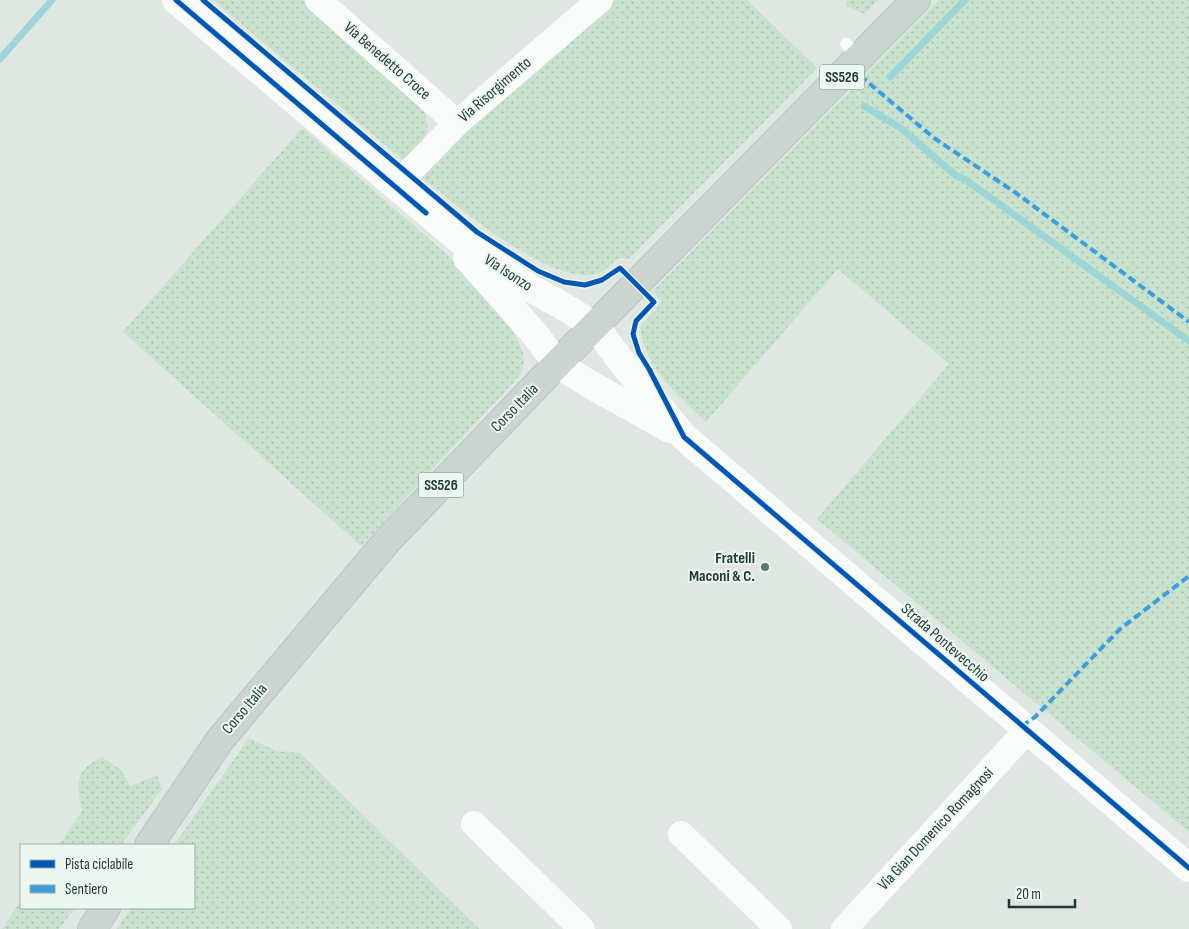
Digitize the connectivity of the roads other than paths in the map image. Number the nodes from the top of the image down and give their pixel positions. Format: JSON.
{"nodes":[{"id":1,"x":176,"y":0,"type":"edge"},
{"id":2,"x":318,"y":0,"type":"edge"},
{"id":3,"x":600,"y":0,"type":"edge"},
{"id":4,"x":916,"y":0,"type":"edge"},
{"id":5,"x":457,"y":123,"type":"junction"},
{"id":6,"x":395,"y":187,"type":"junction"},
{"id":7,"x":426,"y":212,"type":"junction"},
{"id":8,"x":595,"y":326,"type":"junction"},
{"id":9,"x":557,"y":364,"type":"junction"},
{"id":10,"x":684,"y":437,"type":"junction"},
{"id":11,"x":1024,"y":728,"type":"junction"},
{"id":12,"x":474,"y":824,"type":"dead end"},
{"id":13,"x":681,"y":834,"type":"dead end"},
{"id":14,"x":149,"y":844,"type":"edge"},
{"id":15,"x":1189,"y":868,"type":"edge"},
{"id":16,"x":105,"y":909,"type":"edge"},
{"id":17,"x":92,"y":929,"type":"edge"},
{"id":18,"x":582,"y":929,"type":"edge"},
{"id":19,"x":779,"y":929,"type":"edge"},
{"id":20,"x":844,"y":929,"type":"edge"}],
"edges":[{"from":1,"to":6,"type":"street","name":"Via Isonzo"},
{"from":2,"to":5,"type":"street","name":"Via Benedetto Croce"},
{"from":3,"to":5,"type":"street","name":"Via Risorgimento"},
{"from":4,"to":8,"type":"main road","name":"Corso Italia","number":"SS526"},
{"from":5,"to":6,"type":"street","name":"Via Risorgimento"},
{"from":6,"to":7,"type":"street","name":"Via Isonzo"},
{"from":7,"to":8,"type":"street","name":"Via Isonzo"},
{"from":7,"to":9,"type":"street","name":"Via Isonzo"},
{"from":8,"to":9,"type":"main road","name":"Corso Italia","number":"SS526"},
{"from":8,"to":10,"type":"street","name":"Strada Pontevecchio"},
{"from":9,"to":10,"type":"street","name":"Strada Pontevecchio"},
{"from":9,"to":14,"type":"main road","name":"Corso Italia","number":"SS526"},
{"from":10,"to":11,"type":"street","name":"Strada Pontevecchio"},
{"from":11,"to":15,"type":"street","name":"Strada Pontevecchio"},
{"from":11,"to":20,"type":"street","name":"Via Gian Domenico Romagnosi"},
{"from":12,"to":18,"type":"street"},
{"from":13,"to":19,"type":"street"},
{"from":16,"to":17,"type":"main road"}]}
